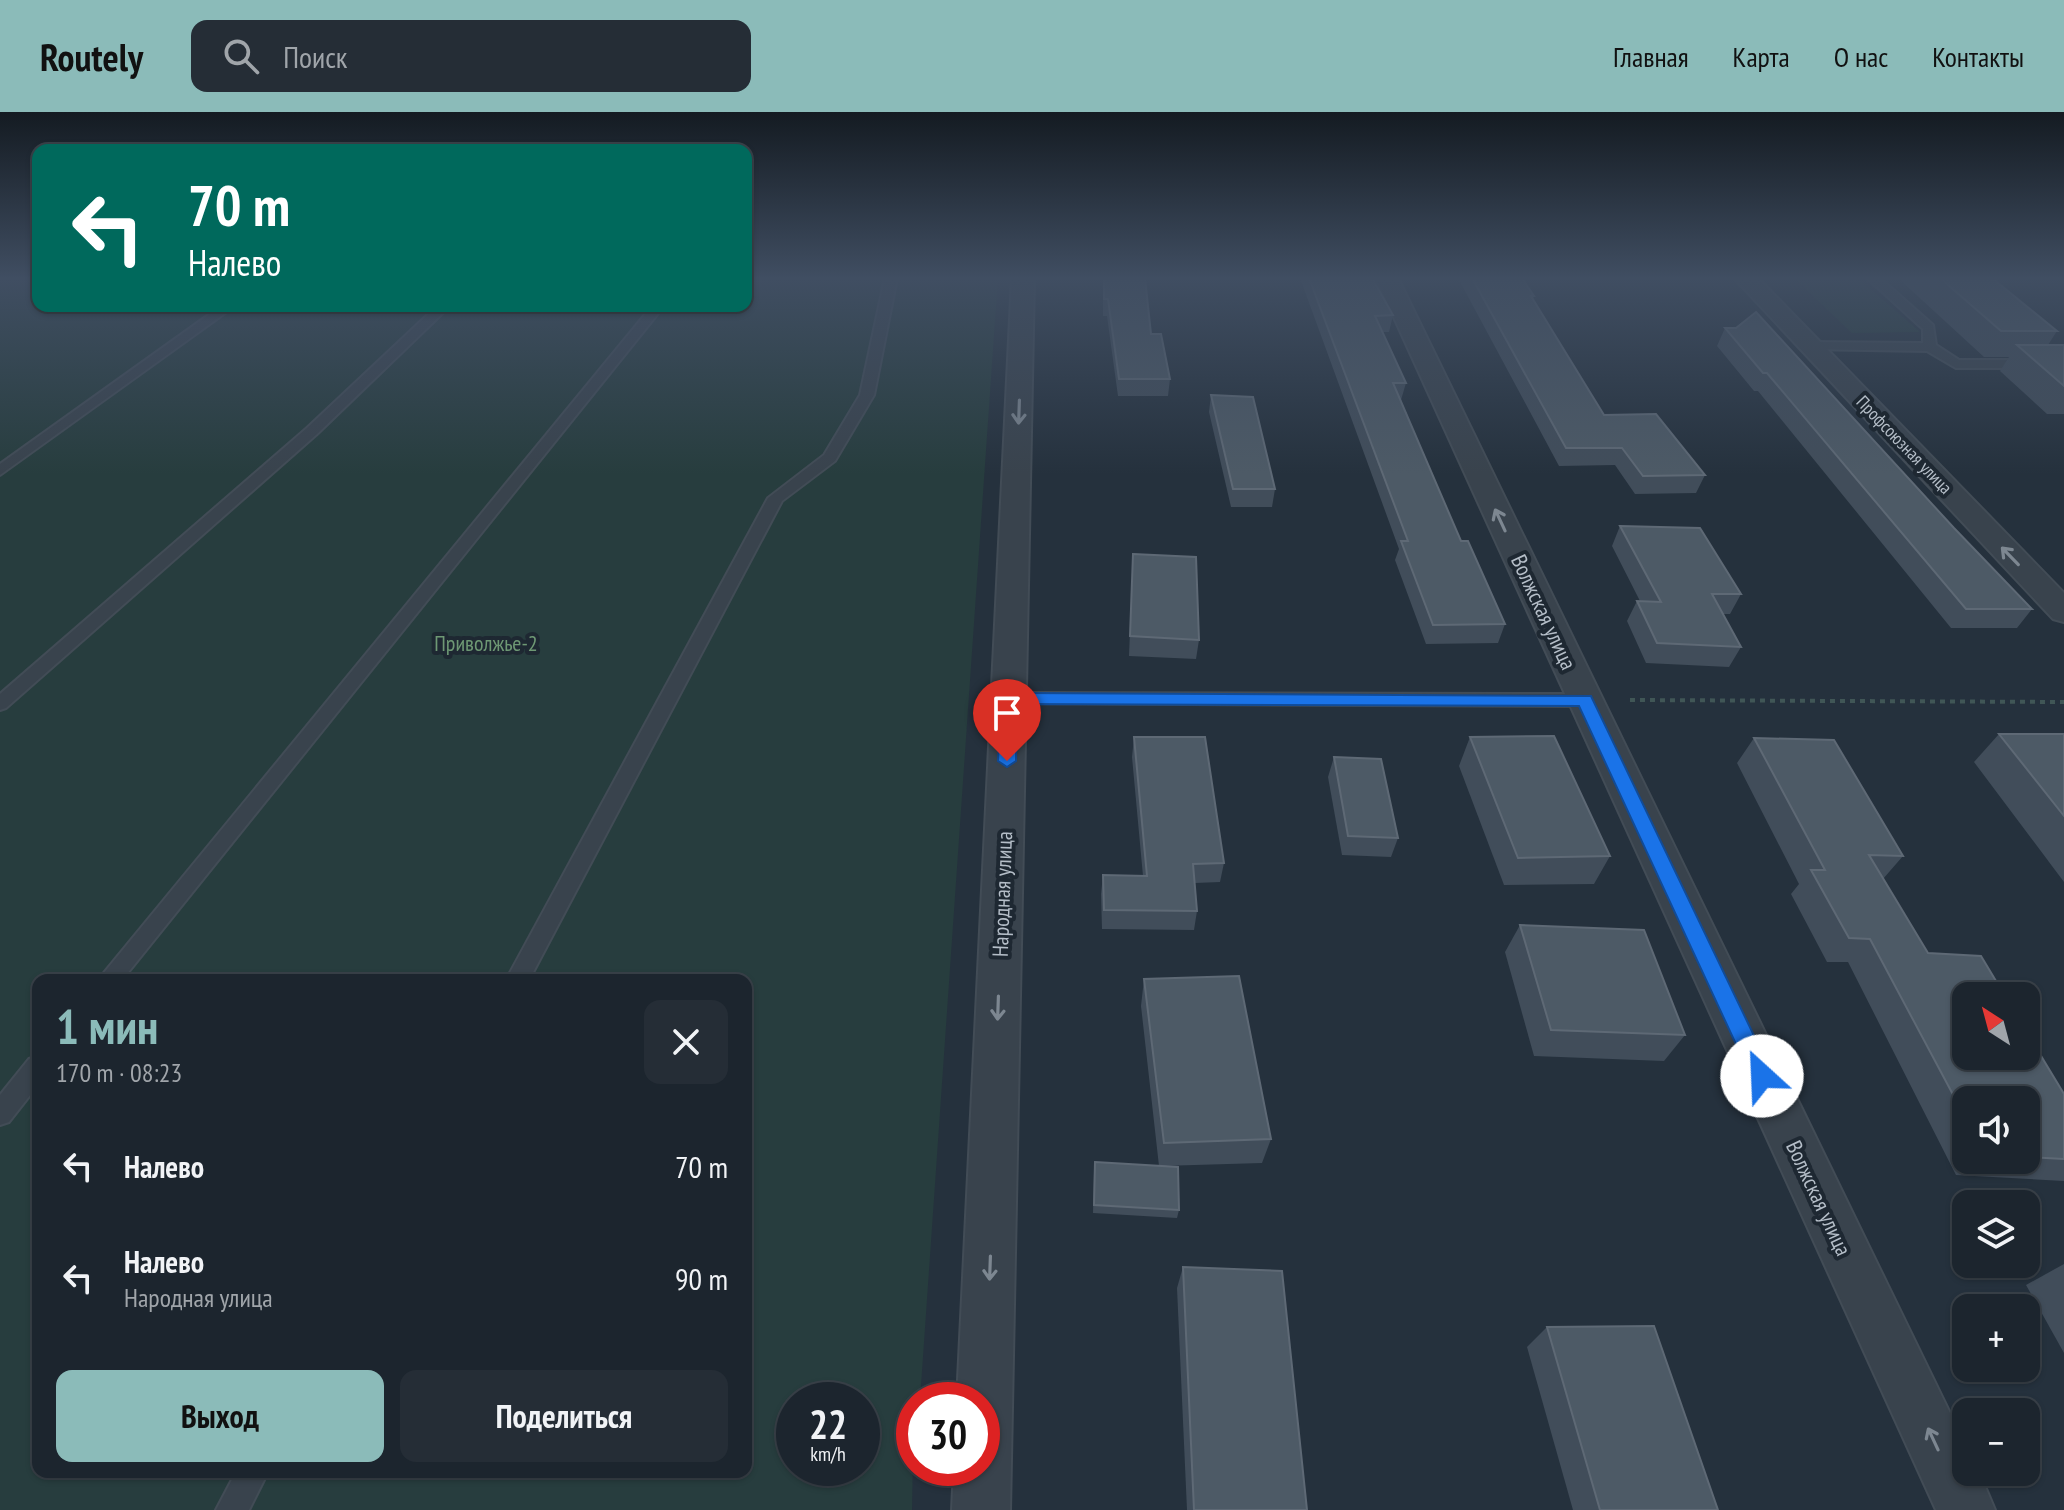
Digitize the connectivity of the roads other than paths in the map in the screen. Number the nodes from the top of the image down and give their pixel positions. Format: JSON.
{"nodes":[{"id":1,"x":177,"y":343,"type":"edge"},
{"id":2,"x":405,"y":343,"type":"edge"},
{"id":3,"x":628,"y":343,"type":"edge"},
{"id":4,"x":878,"y":343,"type":"edge"},
{"id":5,"x":1021,"y":343,"type":"edge"},
{"id":6,"x":1418,"y":343,"type":"edge"},
{"id":7,"x":1806,"y":343,"type":"edge"},
{"id":8,"x":1930,"y":343,"type":"edge"},
{"id":9,"x":1809,"y":346,"type":"junction"},
{"id":10,"x":1930,"y":347,"type":"junction"},
{"id":11,"x":2064,"y":364,"type":"edge"},
{"id":12,"x":0,"y":471,"type":"edge"},
{"id":13,"x":2064,"y":612,"type":"edge"},
{"id":14,"x":1009,"y":699,"type":"junction"},
{"id":15,"x":1585,"y":700,"type":"junction"},
{"id":16,"x":0,"y":704,"type":"edge"},
{"id":17,"x":114,"y":974,"type":"edge"},
{"id":18,"x":520,"y":974,"type":"edge"},
{"id":19,"x":32,"y":1074,"type":"edge"},
{"id":20,"x":0,"y":1114,"type":"edge"},
{"id":21,"x":250,"y":1478,"type":"edge"},
{"id":22,"x":232,"y":1510,"type":"edge"},
{"id":23,"x":981,"y":1510,"type":"edge"},
{"id":24,"x":1966,"y":1510,"type":"edge"}],
"edges":[{"from":1,"to":12,"type":"lane"},
{"from":2,"to":16,"type":"lane"},
{"from":3,"to":17,"type":"lane"},
{"from":4,"to":18,"type":"lane"},
{"from":5,"to":14,"type":"street","name":"Народная улица","one_way":true},
{"from":15,"to":6,"type":"street","name":"Волжская улица","one_way":true},
{"from":7,"to":9,"type":"street","name":"Профсоюзная улица"},
{"from":8,"to":10,"type":"lane"},
{"from":9,"to":10,"type":"lane"},
{"from":13,"to":9,"type":"street","name":"Профсоюзная улица","one_way":true},
{"from":10,"to":11,"type":"lane"},
{"from":14,"to":15,"type":"lane"},
{"from":14,"to":23,"type":"street","name":"Народная улица","one_way":true},
{"from":24,"to":15,"type":"street","name":"Волжская улица","one_way":true},
{"from":19,"to":20,"type":"lane"},
{"from":21,"to":22,"type":"lane"}]}
